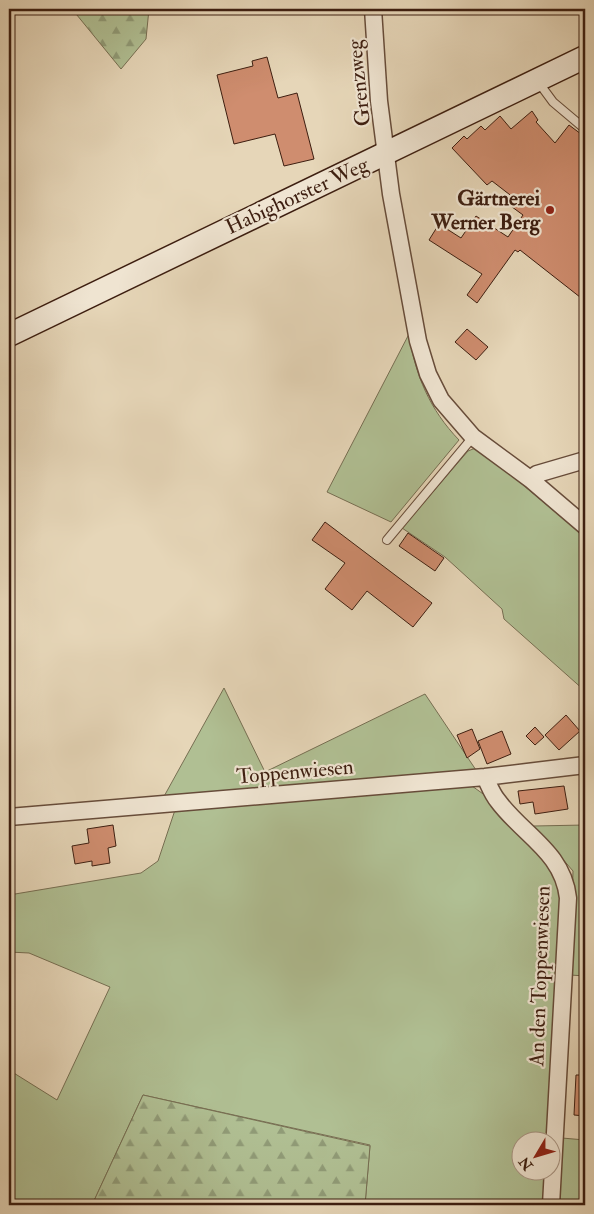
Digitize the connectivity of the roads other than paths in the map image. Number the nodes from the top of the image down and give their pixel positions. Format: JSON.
{"nodes":[{"id":1,"x":373,"y":9,"type":"edge"},
{"id":2,"x":585,"y":56,"type":"edge"},
{"id":3,"x":537,"y":80,"type":"junction"},
{"id":4,"x":585,"y":129,"type":"edge"},
{"id":5,"x":387,"y":154,"type":"junction"},
{"id":6,"x":9,"y":335,"type":"edge"},
{"id":7,"x":473,"y":437,"type":"junction"},
{"id":8,"x":585,"y":460,"type":"edge"},
{"id":9,"x":530,"y":479,"type":"junction"},
{"id":10,"x":585,"y":526,"type":"edge"},
{"id":11,"x":387,"y":540,"type":"dead end"},
{"id":12,"x":585,"y":765,"type":"edge"},
{"id":13,"x":485,"y":777,"type":"junction"},
{"id":14,"x":9,"y":817,"type":"edge"},
{"id":15,"x":551,"y":1205,"type":"edge"}],
"edges":[{"from":1,"to":5,"type":"street","name":"Grenzweg"},
{"from":2,"to":3,"type":"street","name":"Habighorster Weg"},
{"from":3,"to":4,"type":"lane"},
{"from":3,"to":5,"type":"street","name":"Habighorster Weg"},
{"from":5,"to":6,"type":"street","name":"Habighorster Weg"},
{"from":5,"to":7,"type":"street","name":"Grenzweg"},
{"from":7,"to":9,"type":"street","name":"Grenzweg"},
{"from":7,"to":11,"type":"lane"},
{"from":8,"to":9,"type":"street"},
{"from":9,"to":10,"type":"street","name":"Grenzweg"},
{"from":12,"to":13,"type":"street","name":"Toppenwiesen"},
{"from":13,"to":14,"type":"street","name":"Toppenwiesen"},
{"from":13,"to":15,"type":"street","name":"An den Toppenwiesen"}]}
